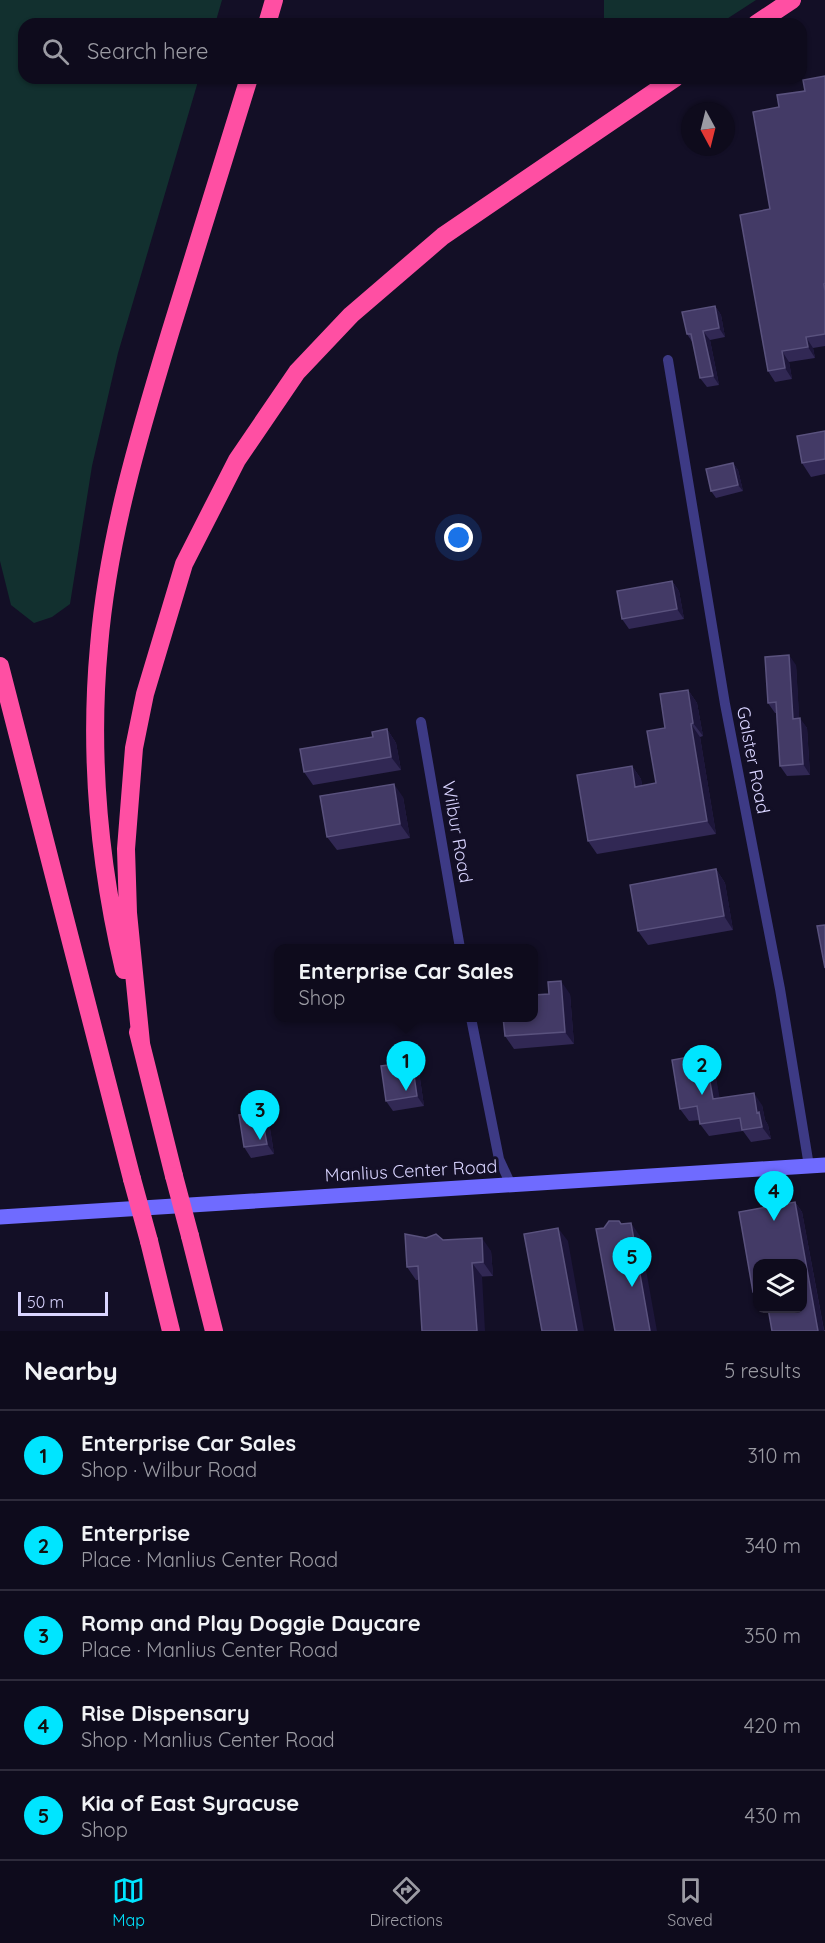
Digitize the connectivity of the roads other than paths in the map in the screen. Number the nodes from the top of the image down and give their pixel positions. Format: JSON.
{"nodes":[{"id":1,"x":274,"y":0,"type":"edge"},
{"id":2,"x":792,"y":0,"type":"edge"},
{"id":3,"x":269,"y":18,"type":"edge"},
{"id":4,"x":765,"y":18,"type":"edge"},
{"id":5,"x":247,"y":84,"type":"edge"},
{"id":6,"x":666,"y":84,"type":"edge"},
{"id":7,"x":668,"y":360,"type":"dead end"},
{"id":8,"x":0,"y":666,"type":"edge"},
{"id":9,"x":421,"y":722,"type":"dead end"},
{"id":10,"x":459,"y":944,"type":"edge"},
{"id":11,"x":472,"y":1022,"type":"edge"},
{"id":12,"x":141,"y":1043,"type":"junction"},
{"id":13,"x":825,"y":1165,"type":"edge"},
{"id":14,"x":809,"y":1166,"type":"junction"},
{"id":15,"x":512,"y":1185,"type":"junction"},
{"id":16,"x":0,"y":1216,"type":"edge"},
{"id":17,"x":171,"y":1331,"type":"edge"},
{"id":18,"x":214,"y":1331,"type":"edge"}],
"edges":[{"from":1,"to":3,"type":"highway"},
{"from":2,"to":4,"type":"highway"},
{"from":5,"to":12,"type":"highway"},
{"from":6,"to":12,"type":"highway"},
{"from":7,"to":14,"type":"street","name":"Galster Road"},
{"from":8,"to":17,"type":"highway","bridge":true},
{"from":9,"to":10,"type":"street","name":"Wilbur Road"},
{"from":11,"to":15,"type":"street"},
{"from":12,"to":18,"type":"highway","bridge":true},
{"from":13,"to":14,"type":"main road","name":"Manlius Center Road"},
{"from":14,"to":15,"type":"main road","name":"Manlius Center Road"},
{"from":15,"to":16,"type":"main road","name":"Manlius Center Road"}]}
